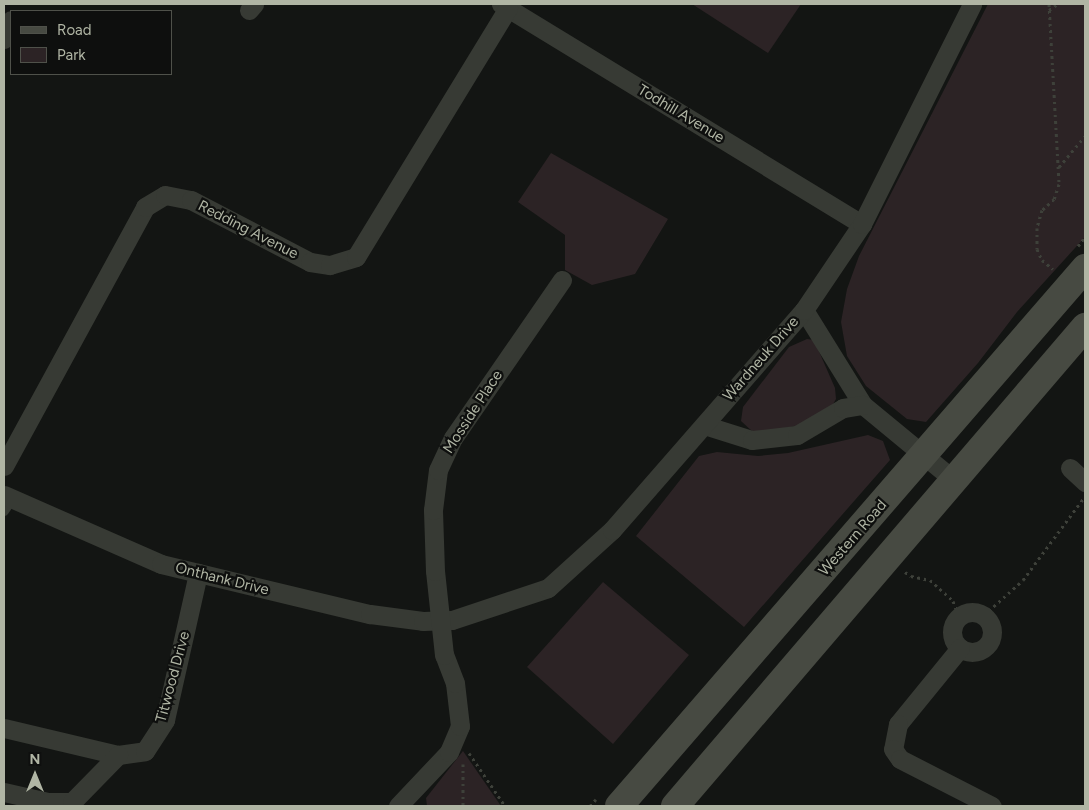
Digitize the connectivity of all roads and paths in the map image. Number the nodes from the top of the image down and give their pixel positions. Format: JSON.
{"nodes":[{"id":1,"x":972,"y":4,"type":"edge"},
{"id":2,"x":1049,"y":4,"type":"edge"},
{"id":3,"x":1058,"y":4,"type":"edge"},
{"id":4,"x":504,"y":6,"type":"edge"},
{"id":5,"x":1049,"y":10,"type":"junction"},
{"id":6,"x":10,"y":23,"type":"edge"},
{"id":7,"x":4,"y":40,"type":"edge"},
{"id":8,"x":1085,"y":136,"type":"edge"},
{"id":9,"x":1059,"y":168,"type":"junction"},
{"id":10,"x":862,"y":224,"type":"junction"},
{"id":11,"x":1085,"y":268,"type":"edge"},
{"id":12,"x":1055,"y":272,"type":"dead end"},
{"id":13,"x":562,"y":280,"type":"dead end"},
{"id":14,"x":804,"y":310,"type":"junction"},
{"id":15,"x":1085,"y":327,"type":"edge"},
{"id":16,"x":863,"y":405,"type":"junction"},
{"id":17,"x":704,"y":424,"type":"junction"},
{"id":18,"x":923,"y":456,"type":"junction"},
{"id":19,"x":4,"y":466,"type":"edge"},
{"id":20,"x":1070,"y":468,"type":"dead end"},
{"id":21,"x":954,"y":480,"type":"junction"},
{"id":22,"x":1085,"y":482,"type":"edge"},
{"id":23,"x":1085,"y":497,"type":"edge"},
{"id":24,"x":6,"y":502,"type":"edge"},
{"id":25,"x":886,"y":557,"type":"junction"},
{"id":26,"x":198,"y":573,"type":"junction"},
{"id":27,"x":984,"y":614,"type":"junction"},
{"id":28,"x":959,"y":616,"type":"junction"},
{"id":29,"x":446,"y":620,"type":"junction"},
{"id":30,"x":960,"y":648,"type":"junction"},
{"id":31,"x":708,"y":704,"type":"junction"},
{"id":32,"x":4,"y":728,"type":"edge"},
{"id":33,"x":741,"y":729,"type":"junction"},
{"id":34,"x":453,"y":742,"type":"junction"},
{"id":35,"x":118,"y":755,"type":"junction"},
{"id":36,"x":4,"y":792,"type":"edge"},
{"id":37,"x":398,"y":806,"type":"edge"},
{"id":38,"x":463,"y":806,"type":"edge"},
{"id":39,"x":506,"y":806,"type":"edge"},
{"id":40,"x":619,"y":806,"type":"edge"},
{"id":41,"x":676,"y":806,"type":"edge"},
{"id":42,"x":992,"y":806,"type":"edge"}],
"edges":[{"from":1,"to":10,"type":"street","name":"Wardneuk Drive"},
{"from":2,"to":5,"type":"path"},
{"from":3,"to":5,"type":"path"},
{"from":4,"to":10,"type":"street","name":"Todhill Avenue"},
{"from":4,"to":19,"type":"street","name":"Redding Avenue"},
{"from":5,"to":9,"type":"path"},
{"from":6,"to":7,"type":"street"},
{"from":8,"to":9,"type":"path"},
{"from":9,"to":12,"type":"path"},
{"from":10,"to":14,"type":"street","name":"Wardneuk Drive"},
{"from":11,"to":18,"type":"main road","name":"Western Road"},
{"from":13,"to":29,"type":"street","name":"Mosside Place"},
{"from":14,"to":16,"type":"street"},
{"from":14,"to":17,"type":"street","name":"Wardneuk Drive"},
{"from":15,"to":21,"type":"main road"},
{"from":16,"to":17,"type":"street"},
{"from":16,"to":18,"type":"street"},
{"from":17,"to":29,"type":"street","name":"Wardneuk Drive"},
{"from":18,"to":21,"type":"street"},
{"from":18,"to":31,"type":"main road","name":"Western Road"},
{"from":20,"to":22,"type":"street"},
{"from":21,"to":25,"type":"main road"},
{"from":23,"to":27,"type":"path"},
{"from":24,"to":26,"type":"street","name":"Onthank Drive"},
{"from":25,"to":28,"type":"path"},
{"from":25,"to":33,"type":"main road"},
{"from":26,"to":29,"type":"street","name":"Onthank Drive"},
{"from":26,"to":35,"type":"street","name":"Titwood Drive"},
{"from":27,"to":28,"type":"street"},
{"from":27,"to":30,"type":"street"},
{"from":28,"to":30,"type":"street"},
{"from":29,"to":34,"type":"street"},
{"from":30,"to":42,"type":"street"},
{"from":31,"to":33,"type":"main road"},
{"from":31,"to":40,"type":"main road","name":"Western Road"},
{"from":32,"to":35,"type":"street","name":"Titwood Drive"},
{"from":33,"to":41,"type":"main road"},
{"from":34,"to":37,"type":"street"},
{"from":34,"to":38,"type":"path"},
{"from":34,"to":39,"type":"path"},
{"from":35,"to":36,"type":"street"}]}
